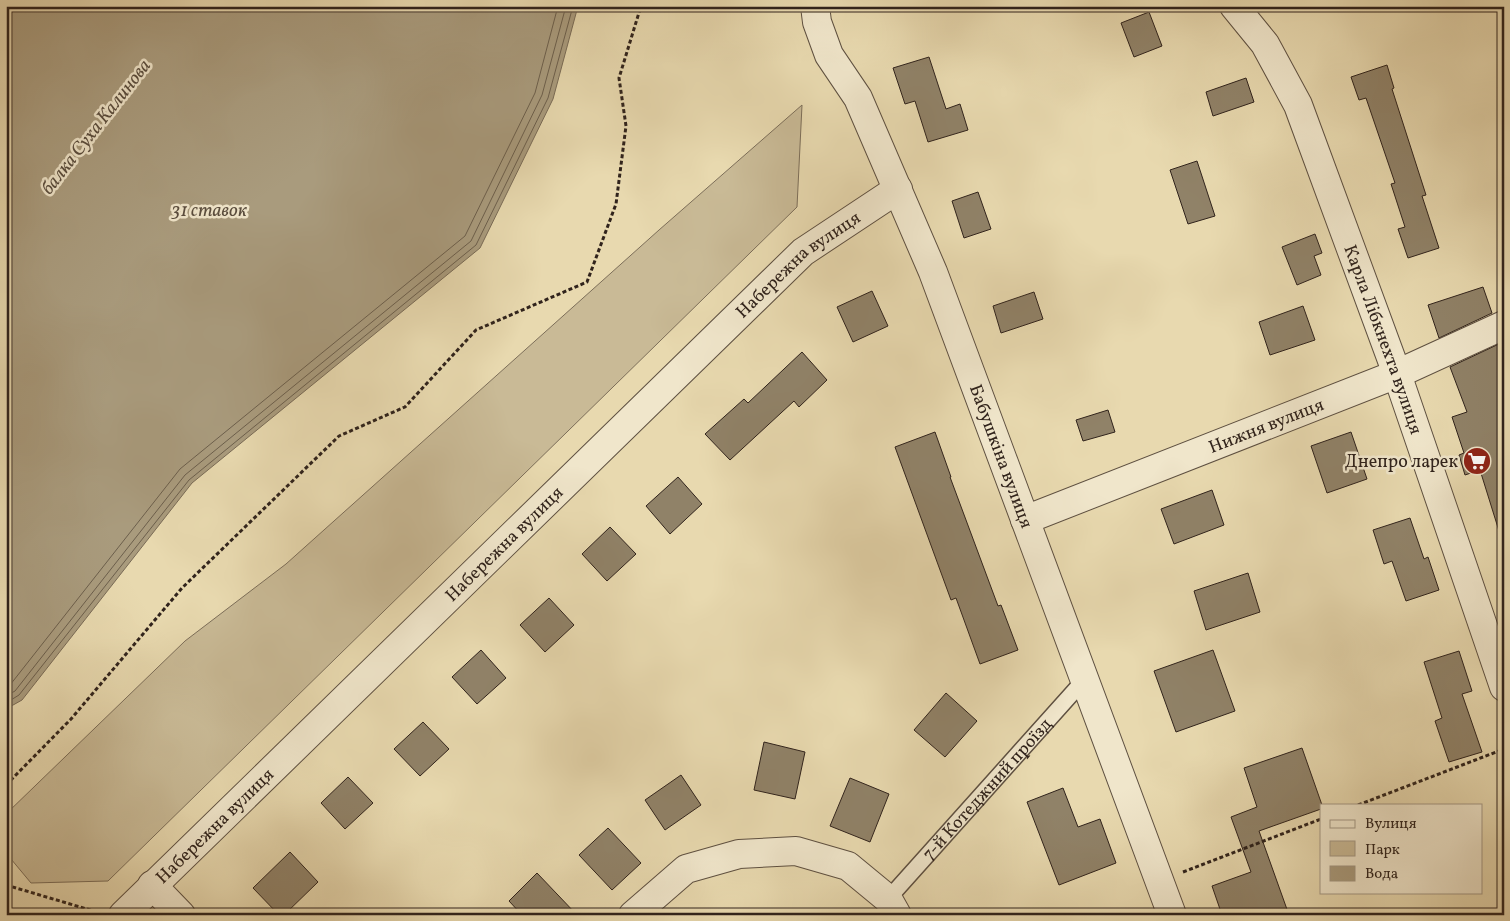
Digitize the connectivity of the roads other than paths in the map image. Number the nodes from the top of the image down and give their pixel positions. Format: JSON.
{"nodes":[{"id":1,"x":815,"y":6,"type":"edge"},
{"id":2,"x":1234,"y":6,"type":"edge"},
{"id":3,"x":898,"y":189,"type":"junction"},
{"id":4,"x":1504,"y":325,"type":"edge"},
{"id":5,"x":1397,"y":374,"type":"junction"},
{"id":6,"x":1025,"y":520,"type":"junction"},
{"id":7,"x":1084,"y":679,"type":"junction"},
{"id":8,"x":1504,"y":687,"type":"edge"},
{"id":9,"x":152,"y":885,"type":"junction"},
{"id":10,"x":893,"y":907,"type":"edge"},
{"id":11,"x":111,"y":913,"type":"edge"},
{"id":12,"x":180,"y":915,"type":"edge"},
{"id":13,"x":633,"y":915,"type":"edge"},
{"id":14,"x":1172,"y":915,"type":"edge"}],
"edges":[{"from":1,"to":3,"type":"street","name":"Бабушкіна вулиця"},
{"from":2,"to":5,"type":"street","name":"Карла Лібкнехта вулиця"},
{"from":3,"to":6,"type":"street","name":"Бабушкіна вулиця"},
{"from":3,"to":9,"type":"street","name":"Набережна вулиця"},
{"from":4,"to":5,"type":"street","name":"Нижня вулиця"},
{"from":5,"to":6,"type":"street","name":"Нижня вулиця"},
{"from":5,"to":8,"type":"street","name":"Карла Лібкнехта вулиця"},
{"from":6,"to":7,"type":"street","name":"Бабушкіна вулиця"},
{"from":7,"to":10,"type":"lane","name":"7-й Котеджний проїзд"},
{"from":7,"to":14,"type":"street","name":"Бабушкіна вулиця"},
{"from":9,"to":11,"type":"street","name":"Набережна вулиця"},
{"from":9,"to":12,"type":"street"},
{"from":10,"to":13,"type":"street","name":"7-й Котеджний проїзд"}]}
